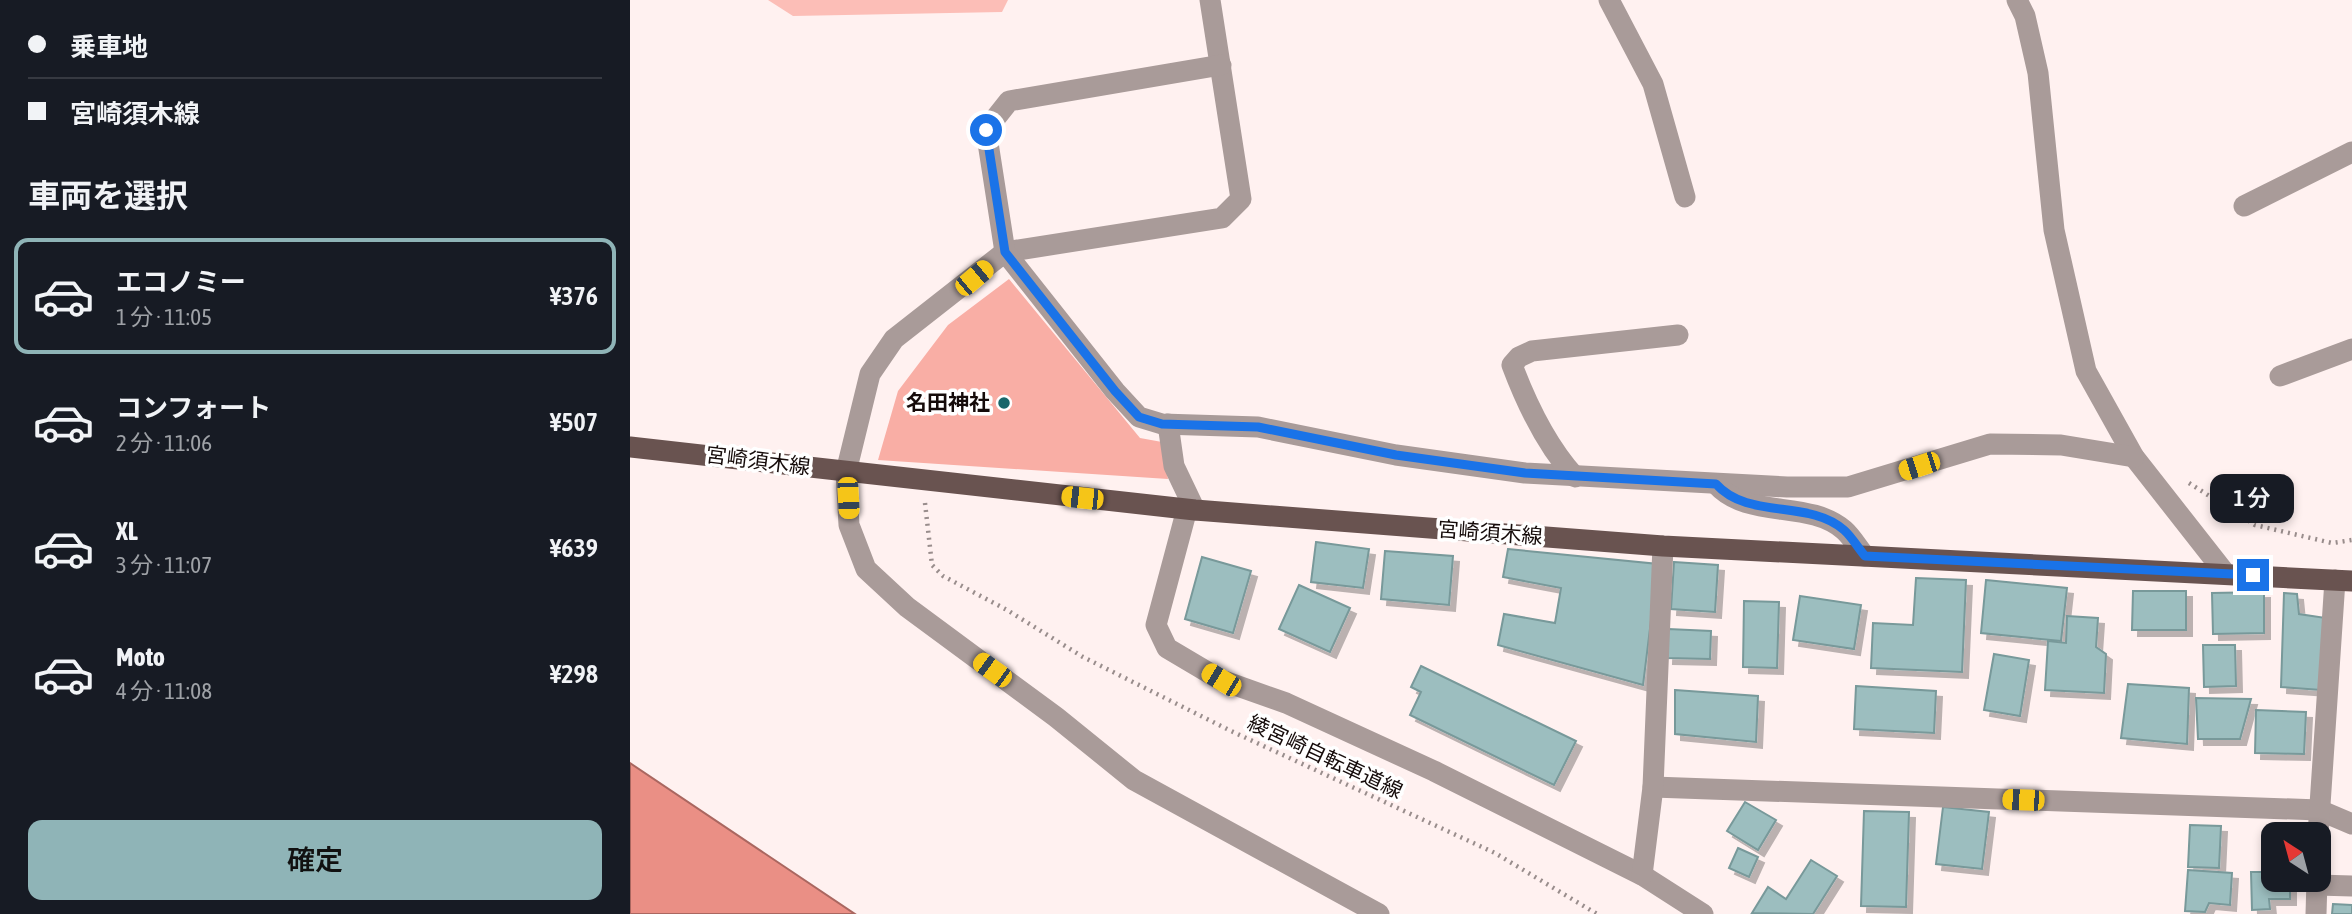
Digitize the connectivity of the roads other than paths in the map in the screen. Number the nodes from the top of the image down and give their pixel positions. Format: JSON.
{"nodes":[{"id":1,"x":1210,"y":0,"type":"edge"},
{"id":2,"x":1609,"y":0,"type":"edge"},
{"id":3,"x":2017,"y":0,"type":"edge"},
{"id":4,"x":1221,"y":65,"type":"junction"},
{"id":5,"x":2352,"y":152,"type":"edge"},
{"id":6,"x":1685,"y":197,"type":"dead end"},
{"id":7,"x":2244,"y":206,"type":"dead end"},
{"id":8,"x":1005,"y":252,"type":"junction"},
{"id":9,"x":1678,"y":335,"type":"dead end"},
{"id":10,"x":2352,"y":349,"type":"edge"},
{"id":11,"x":2280,"y":376,"type":"dead end"},
{"id":12,"x":1168,"y":424,"type":"junction"},
{"id":13,"x":630,"y":447,"type":"edge"},
{"id":14,"x":2134,"y":457,"type":"junction"},
{"id":15,"x":846,"y":471,"type":"junction"},
{"id":16,"x":1574,"y":477,"type":"junction"},
{"id":17,"x":1716,"y":484,"type":"junction"},
{"id":18,"x":1191,"y":509,"type":"junction"},
{"id":19,"x":1663,"y":546,"type":"junction"},
{"id":20,"x":1865,"y":556,"type":"junction"},
{"id":21,"x":2225,"y":573,"type":"junction"},
{"id":22,"x":2344,"y":581,"type":"edge"},
{"id":23,"x":1653,"y":787,"type":"junction"},
{"id":24,"x":2319,"y":810,"type":"junction"},
{"id":25,"x":2319,"y":822,"type":"edge"},
{"id":26,"x":2352,"y":824,"type":"edge"},
{"id":27,"x":1642,"y":874,"type":"junction"},
{"id":28,"x":2331,"y":884,"type":"edge"},
{"id":29,"x":2352,"y":886,"type":"edge"},
{"id":30,"x":2317,"y":892,"type":"edge"},
{"id":31,"x":1379,"y":914,"type":"edge"},
{"id":32,"x":1703,"y":914,"type":"edge"},
{"id":33,"x":2316,"y":914,"type":"edge"}],
"edges":[{"from":1,"to":4,"type":"street"},
{"from":2,"to":6,"type":"street"},
{"from":3,"to":14,"type":"street"},
{"from":4,"to":8,"type":"street"},
{"from":4,"to":8,"type":"street"},
{"from":5,"to":7,"type":"street"},
{"from":8,"to":12,"type":"street"},
{"from":8,"to":15,"type":"street"},
{"from":9,"to":16,"type":"street"},
{"from":10,"to":11,"type":"street"},
{"from":12,"to":16,"type":"street"},
{"from":12,"to":18,"type":"street"},
{"from":13,"to":15,"type":"main road","name":"宮崎須木線"},
{"from":14,"to":17,"type":"street"},
{"from":14,"to":21,"type":"street"},
{"from":15,"to":18,"type":"main road","name":"宮崎須木線"},
{"from":15,"to":31,"type":"street"},
{"from":16,"to":17,"type":"street"},
{"from":17,"to":20,"type":"street"},
{"from":18,"to":19,"type":"main road","name":"宮崎須木線"},
{"from":18,"to":27,"type":"street"},
{"from":19,"to":20,"type":"main road","name":"宮崎須木線"},
{"from":19,"to":23,"type":"street"},
{"from":20,"to":21,"type":"main road","name":"宮崎須木線"},
{"from":21,"to":22,"type":"main road","name":"宮崎須木線"},
{"from":22,"to":24,"type":"street"},
{"from":23,"to":24,"type":"street"},
{"from":23,"to":27,"type":"street"},
{"from":24,"to":25,"type":"street"},
{"from":24,"to":26,"type":"street"},
{"from":27,"to":32,"type":"street"},
{"from":28,"to":29,"type":"street"},
{"from":30,"to":33,"type":"street"}]}
